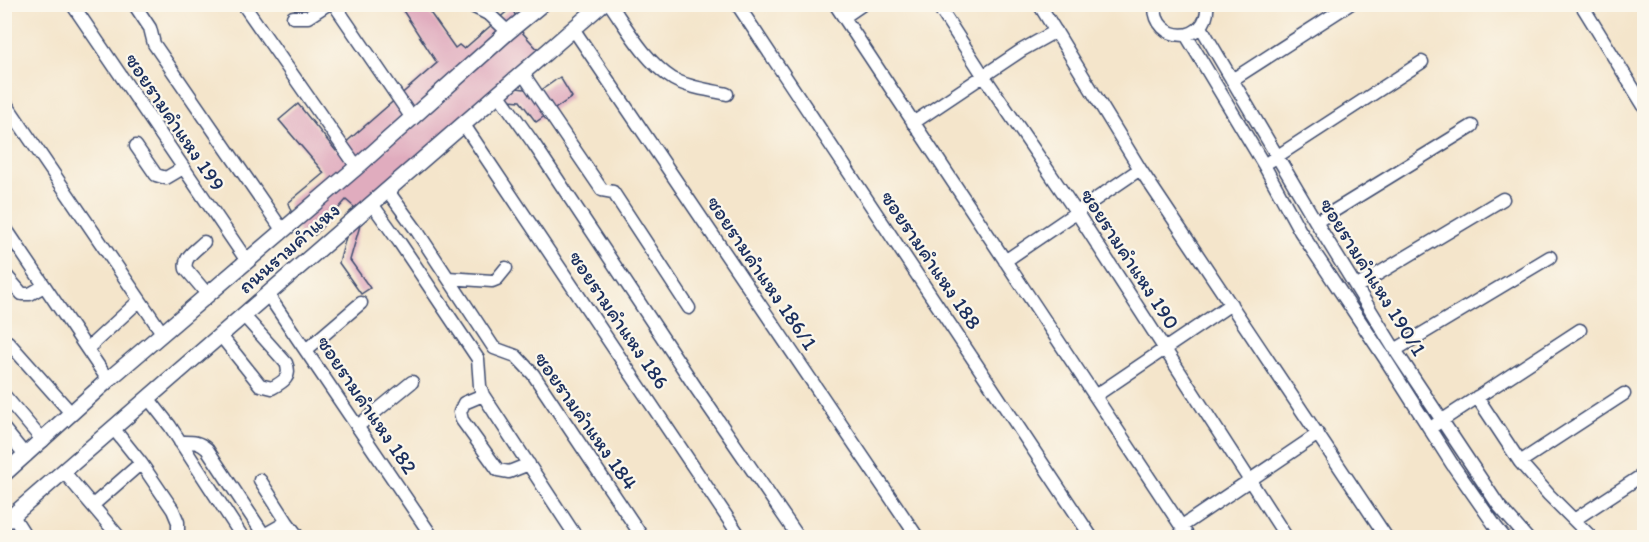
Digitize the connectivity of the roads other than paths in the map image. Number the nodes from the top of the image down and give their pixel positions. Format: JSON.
{"nodes":[{"id":1,"x":72,"y":4,"type":"edge"},
{"id":2,"x":134,"y":4,"type":"edge"},
{"id":3,"x":243,"y":4,"type":"edge"},
{"id":4,"x":328,"y":4,"type":"edge"},
{"id":5,"x":334,"y":4,"type":"edge"},
{"id":6,"x":468,"y":4,"type":"edge"},
{"id":7,"x":542,"y":4,"type":"edge"},
{"id":8,"x":602,"y":4,"type":"edge"},
{"id":9,"x":610,"y":4,"type":"edge"},
{"id":10,"x":737,"y":4,"type":"edge"},
{"id":11,"x":835,"y":4,"type":"edge"},
{"id":12,"x":863,"y":4,"type":"edge"},
{"id":13,"x":937,"y":4,"type":"edge"},
{"id":14,"x":1039,"y":4,"type":"edge"},
{"id":15,"x":1155,"y":4,"type":"edge"},
{"id":16,"x":1208,"y":4,"type":"edge"},
{"id":17,"x":1350,"y":4,"type":"edge"},
{"id":18,"x":1584,"y":6,"type":"edge"},
{"id":19,"x":293,"y":17,"type":"dead end"},
{"id":20,"x":844,"y":17,"type":"junction"},
{"id":21,"x":1201,"y":27,"type":"junction"},
{"id":22,"x":574,"y":30,"type":"junction"},
{"id":23,"x":1056,"y":31,"type":"junction"},
{"id":24,"x":508,"y":32,"type":"junction"},
{"id":25,"x":1186,"y":35,"type":"junction"},
{"id":26,"x":1422,"y":62,"type":"dead end"},
{"id":27,"x":523,"y":74,"type":"junction"},
{"id":28,"x":983,"y":75,"type":"junction"},
{"id":29,"x":1232,"y":80,"type":"junction"},
{"id":30,"x":727,"y":94,"type":"dead end"},
{"id":31,"x":499,"y":95,"type":"junction"},
{"id":32,"x":4,"y":100,"type":"edge"},
{"id":33,"x":1644,"y":106,"type":"edge"},
{"id":34,"x":412,"y":118,"type":"junction"},
{"id":35,"x":913,"y":123,"type":"junction"},
{"id":36,"x":464,"y":125,"type":"junction"},
{"id":37,"x":1472,"y":126,"type":"dead end"},
{"id":38,"x":136,"y":146,"type":"dead end"},
{"id":39,"x":1277,"y":157,"type":"junction"},
{"id":40,"x":1264,"y":165,"type":"junction"},
{"id":41,"x":357,"y":167,"type":"junction"},
{"id":42,"x":183,"y":168,"type":"junction"},
{"id":43,"x":1140,"y":169,"type":"junction"},
{"id":44,"x":387,"y":190,"type":"junction"},
{"id":45,"x":1503,"y":199,"type":"dead end"},
{"id":46,"x":372,"y":204,"type":"junction"},
{"id":47,"x":1077,"y":213,"type":"junction"},
{"id":48,"x":1316,"y":222,"type":"junction"},
{"id":49,"x":4,"y":226,"type":"edge"},
{"id":50,"x":283,"y":231,"type":"junction"},
{"id":51,"x":204,"y":242,"type":"dead end"},
{"id":52,"x":1550,"y":257,"type":"dead end"},
{"id":53,"x":247,"y":261,"type":"junction"},
{"id":54,"x":1005,"y":261,"type":"junction"},
{"id":55,"x":506,"y":268,"type":"dead end"},
{"id":56,"x":4,"y":273,"type":"edge"},
{"id":57,"x":446,"y":276,"type":"junction"},
{"id":58,"x":428,"y":284,"type":"junction"},
{"id":59,"x":44,"y":286,"type":"junction"},
{"id":60,"x":1356,"y":287,"type":"junction"},
{"id":61,"x":208,"y":295,"type":"junction"},
{"id":62,"x":268,"y":295,"type":"junction"},
{"id":63,"x":140,"y":300,"type":"junction"},
{"id":64,"x":362,"y":303,"type":"dead end"},
{"id":65,"x":1231,"y":303,"type":"junction"},
{"id":66,"x":688,"y":308,"type":"dead end"},
{"id":67,"x":244,"y":316,"type":"junction"},
{"id":68,"x":1580,"y":330,"type":"dead end"},
{"id":69,"x":163,"y":334,"type":"junction"},
{"id":70,"x":221,"y":336,"type":"junction"},
{"id":71,"x":4,"y":340,"type":"edge"},
{"id":72,"x":494,"y":348,"type":"junction"},
{"id":73,"x":1164,"y":348,"type":"junction"},
{"id":74,"x":87,"y":349,"type":"junction"},
{"id":75,"x":306,"y":350,"type":"junction"},
{"id":76,"x":1395,"y":350,"type":"junction"},
{"id":77,"x":478,"y":359,"type":"junction"},
{"id":78,"x":108,"y":381,"type":"junction"},
{"id":79,"x":412,"y":382,"type":"dead end"},
{"id":80,"x":1624,"y":394,"type":"dead end"},
{"id":81,"x":4,"y":395,"type":"edge"},
{"id":82,"x":483,"y":395,"type":"junction"},
{"id":83,"x":1095,"y":396,"type":"junction"},
{"id":84,"x":1477,"y":397,"type":"junction"},
{"id":85,"x":148,"y":398,"type":"junction"},
{"id":86,"x":72,"y":414,"type":"junction"},
{"id":87,"x":1442,"y":420,"type":"junction"},
{"id":88,"x":358,"y":426,"type":"junction"},
{"id":89,"x":113,"y":428,"type":"junction"},
{"id":90,"x":4,"y":429,"type":"edge"},
{"id":91,"x":1429,"y":429,"type":"junction"},
{"id":92,"x":1318,"y":434,"type":"junction"},
{"id":93,"x":43,"y":441,"type":"junction"},
{"id":94,"x":180,"y":442,"type":"junction"},
{"id":95,"x":26,"y":456,"type":"junction"},
{"id":96,"x":1520,"y":462,"type":"junction"},
{"id":97,"x":141,"y":464,"type":"junction"},
{"id":98,"x":529,"y":464,"type":"junction"},
{"id":99,"x":63,"y":471,"type":"junction"},
{"id":100,"x":4,"y":474,"type":"edge"},
{"id":101,"x":1644,"y":474,"type":"edge"},
{"id":102,"x":260,"y":480,"type":"dead end"},
{"id":103,"x":1250,"y":481,"type":"junction"},
{"id":104,"x":93,"y":505,"type":"junction"},
{"id":105,"x":9,"y":520,"type":"edge"},
{"id":106,"x":1574,"y":520,"type":"junction"},
{"id":107,"x":287,"y":522,"type":"junction"},
{"id":108,"x":1182,"y":526,"type":"junction"},
{"id":109,"x":265,"y":536,"type":"edge"},
{"id":110,"x":27,"y":537,"type":"edge"},
{"id":111,"x":120,"y":537,"type":"edge"},
{"id":112,"x":178,"y":537,"type":"edge"},
{"id":113,"x":243,"y":537,"type":"edge"},
{"id":114,"x":298,"y":537,"type":"edge"},
{"id":115,"x":433,"y":537,"type":"edge"},
{"id":116,"x":577,"y":537,"type":"edge"},
{"id":117,"x":643,"y":537,"type":"edge"},
{"id":118,"x":741,"y":537,"type":"edge"},
{"id":119,"x":799,"y":537,"type":"edge"},
{"id":120,"x":918,"y":537,"type":"edge"},
{"id":121,"x":1092,"y":537,"type":"edge"},
{"id":122,"x":1190,"y":537,"type":"edge"},
{"id":123,"x":1287,"y":537,"type":"edge"},
{"id":124,"x":1387,"y":537,"type":"edge"},
{"id":125,"x":1505,"y":537,"type":"edge"},
{"id":126,"x":1527,"y":537,"type":"edge"},
{"id":127,"x":1592,"y":537,"type":"edge"}],
"edges":[{"from":1,"to":42,"type":"street","name":"ซอยรามคำแหง 199"},
{"from":2,"to":50,"type":"street"},
{"from":3,"to":41,"type":"street"},
{"from":4,"to":19,"type":"street"},
{"from":5,"to":34,"type":"street"},
{"from":6,"to":24,"type":"street"},
{"from":7,"to":24,"type":"main road","name":"ถนนรามคำแหง"},
{"from":8,"to":22,"type":"main road","name":"ถนนรามคำแหง"},
{"from":9,"to":30,"type":"street"},
{"from":10,"to":121,"type":"street","name":"ซอยรามคำแหง 188"},
{"from":11,"to":20,"type":"street"},
{"from":12,"to":20,"type":"street"},
{"from":13,"to":28,"type":"street","name":"ซอยรามคำแหง 190"},
{"from":14,"to":23,"type":"street"},
{"from":15,"to":25,"type":"street"},
{"from":16,"to":21,"type":"street"},
{"from":17,"to":29,"type":"street"},
{"from":18,"to":33,"type":"street"},
{"from":20,"to":35,"type":"street"},
{"from":21,"to":25,"type":"street"},
{"from":21,"to":29,"type":"street","name":"ซอยรามคำแหง 190/1"},
{"from":22,"to":27,"type":"main road","name":"ถนนรามคำแหง"},
{"from":22,"to":120,"type":"street","name":"ซอยรามคำแหง 186/1"},
{"from":23,"to":28,"type":"street"},
{"from":23,"to":43,"type":"street"},
{"from":24,"to":34,"type":"main road","name":"ถนนรามคำแหง"},
{"from":25,"to":40,"type":"street","name":"ซอยรามคำแหง 190/1"},
{"from":26,"to":39,"type":"street"},
{"from":27,"to":31,"type":"main road","name":"ถนนรามคำแหง"},
{"from":27,"to":66,"type":"street"},
{"from":28,"to":35,"type":"street"},
{"from":28,"to":47,"type":"street","name":"ซอยรามคำแหง 190"},
{"from":29,"to":39,"type":"street","name":"ซอยรามคำแหง 190/1"},
{"from":31,"to":36,"type":"main road","name":"ถนนรามคำแหง"},
{"from":31,"to":119,"type":"street"},
{"from":32,"to":63,"type":"street"},
{"from":34,"to":41,"type":"main road","name":"ถนนรามคำแหง"},
{"from":35,"to":54,"type":"street"},
{"from":36,"to":44,"type":"main road","name":"ถนนรามคำแหง"},
{"from":36,"to":118,"type":"street","name":"ซอยรามคำแหง 186"},
{"from":37,"to":48,"type":"street"},
{"from":38,"to":42,"type":"street"},
{"from":39,"to":40,"type":"street"},
{"from":39,"to":48,"type":"street","name":"ซอยรามคำแหง 190/1"},
{"from":40,"to":91,"type":"street","name":"ซอยรามคำแหง 190/1"},
{"from":41,"to":50,"type":"main road","name":"ถนนรามคำแหง"},
{"from":42,"to":53,"type":"street","name":"ซอยรามคำแหง 199"},
{"from":43,"to":47,"type":"street"},
{"from":43,"to":65,"type":"street"},
{"from":44,"to":46,"type":"main road","name":"ถนนรามคำแหง"},
{"from":44,"to":57,"type":"street"},
{"from":45,"to":60,"type":"street"},
{"from":46,"to":58,"type":"street"},
{"from":46,"to":62,"type":"main road","name":"ถนนรามคำแหง"},
{"from":47,"to":54,"type":"street"},
{"from":47,"to":73,"type":"street","name":"ซอยรามคำแหง 190"},
{"from":48,"to":60,"type":"street","name":"ซอยรามคำแหง 190/1"},
{"from":49,"to":59,"type":"street"},
{"from":50,"to":53,"type":"main road","name":"ถนนรามคำแหง"},
{"from":51,"to":61,"type":"street"},
{"from":52,"to":76,"type":"street"},
{"from":53,"to":61,"type":"main road","name":"ถนนรามคำแหง"},
{"from":54,"to":83,"type":"street"},
{"from":55,"to":57,"type":"street"},
{"from":56,"to":59,"type":"street"},
{"from":57,"to":58,"type":"street"},
{"from":57,"to":72,"type":"street"},
{"from":58,"to":77,"type":"street"},
{"from":59,"to":74,"type":"street"},
{"from":60,"to":76,"type":"street","name":"ซอยรามคำแหง 190/1"},
{"from":61,"to":69,"type":"main road","name":"ถนนรามคำแหง"},
{"from":62,"to":67,"type":"main road","name":"ถนนรามคำแหง"},
{"from":62,"to":75,"type":"street","name":"ซอยรามคำแหง 182"},
{"from":63,"to":69,"type":"street"},
{"from":63,"to":74,"type":"street"},
{"from":64,"to":75,"type":"street"},
{"from":65,"to":73,"type":"street"},
{"from":65,"to":92,"type":"street"},
{"from":67,"to":70,"type":"main road","name":"ถนนรามคำแหง"},
{"from":67,"to":70,"type":"street"},
{"from":68,"to":84,"type":"street"},
{"from":69,"to":78,"type":"main road","name":"ถนนรามคำแหง"},
{"from":70,"to":85,"type":"main road","name":"ถนนรามคำแหง"},
{"from":71,"to":86,"type":"street"},
{"from":72,"to":77,"type":"street"},
{"from":72,"to":117,"type":"street","name":"ซอยรามคำแหง 184"},
{"from":73,"to":83,"type":"street"},
{"from":73,"to":103,"type":"street","name":"ซอยรามคำแหง 190"},
{"from":74,"to":78,"type":"street"},
{"from":75,"to":88,"type":"street","name":"ซอยรามคำแหง 182"},
{"from":76,"to":87,"type":"street","name":"ซอยรามคำแหง 190/1"},
{"from":77,"to":82,"type":"street"},
{"from":78,"to":86,"type":"main road","name":"ถนนรามคำแหง"},
{"from":79,"to":88,"type":"street"},
{"from":80,"to":96,"type":"street"},
{"from":81,"to":93,"type":"street"},
{"from":82,"to":98,"type":"street"},
{"from":82,"to":98,"type":"street"},
{"from":83,"to":108,"type":"street"},
{"from":84,"to":87,"type":"street"},
{"from":84,"to":96,"type":"street"},
{"from":85,"to":89,"type":"main road","name":"ถนนรามคำแหง"},
{"from":85,"to":94,"type":"street"},
{"from":86,"to":93,"type":"main road","name":"ถนนรามคำแหง"},
{"from":87,"to":91,"type":"street"},
{"from":87,"to":126,"type":"street","name":"ซอยรามคำแหง 190/1"},
{"from":88,"to":115,"type":"street","name":"ซอยรามคำแหง 182"},
{"from":89,"to":97,"type":"street"},
{"from":89,"to":99,"type":"main road","name":"ถนนรามคำแหง"},
{"from":90,"to":95,"type":"street"},
{"from":91,"to":125,"type":"street","name":"ซอยรามคำแหง 190/1"},
{"from":92,"to":103,"type":"street"},
{"from":92,"to":124,"type":"street"},
{"from":93,"to":95,"type":"main road","name":"ถนนรามคำแหง"},
{"from":94,"to":109,"type":"street"},
{"from":94,"to":113,"type":"street"},
{"from":95,"to":100,"type":"main road","name":"ถนนรามคำแหง"},
{"from":96,"to":106,"type":"street"},
{"from":97,"to":104,"type":"street"},
{"from":97,"to":112,"type":"street"},
{"from":98,"to":116,"type":"street"},
{"from":99,"to":104,"type":"street"},
{"from":99,"to":105,"type":"main road","name":"ถนนรามคำแหง"},
{"from":101,"to":106,"type":"street"},
{"from":102,"to":107,"type":"street"},
{"from":103,"to":108,"type":"street"},
{"from":103,"to":123,"type":"street","name":"ซอยรามคำแหง 190"},
{"from":104,"to":111,"type":"street"},
{"from":105,"to":110,"type":"street"},
{"from":106,"to":127,"type":"street"},
{"from":107,"to":109,"type":"street"},
{"from":107,"to":114,"type":"street"},
{"from":108,"to":122,"type":"street"}]}
